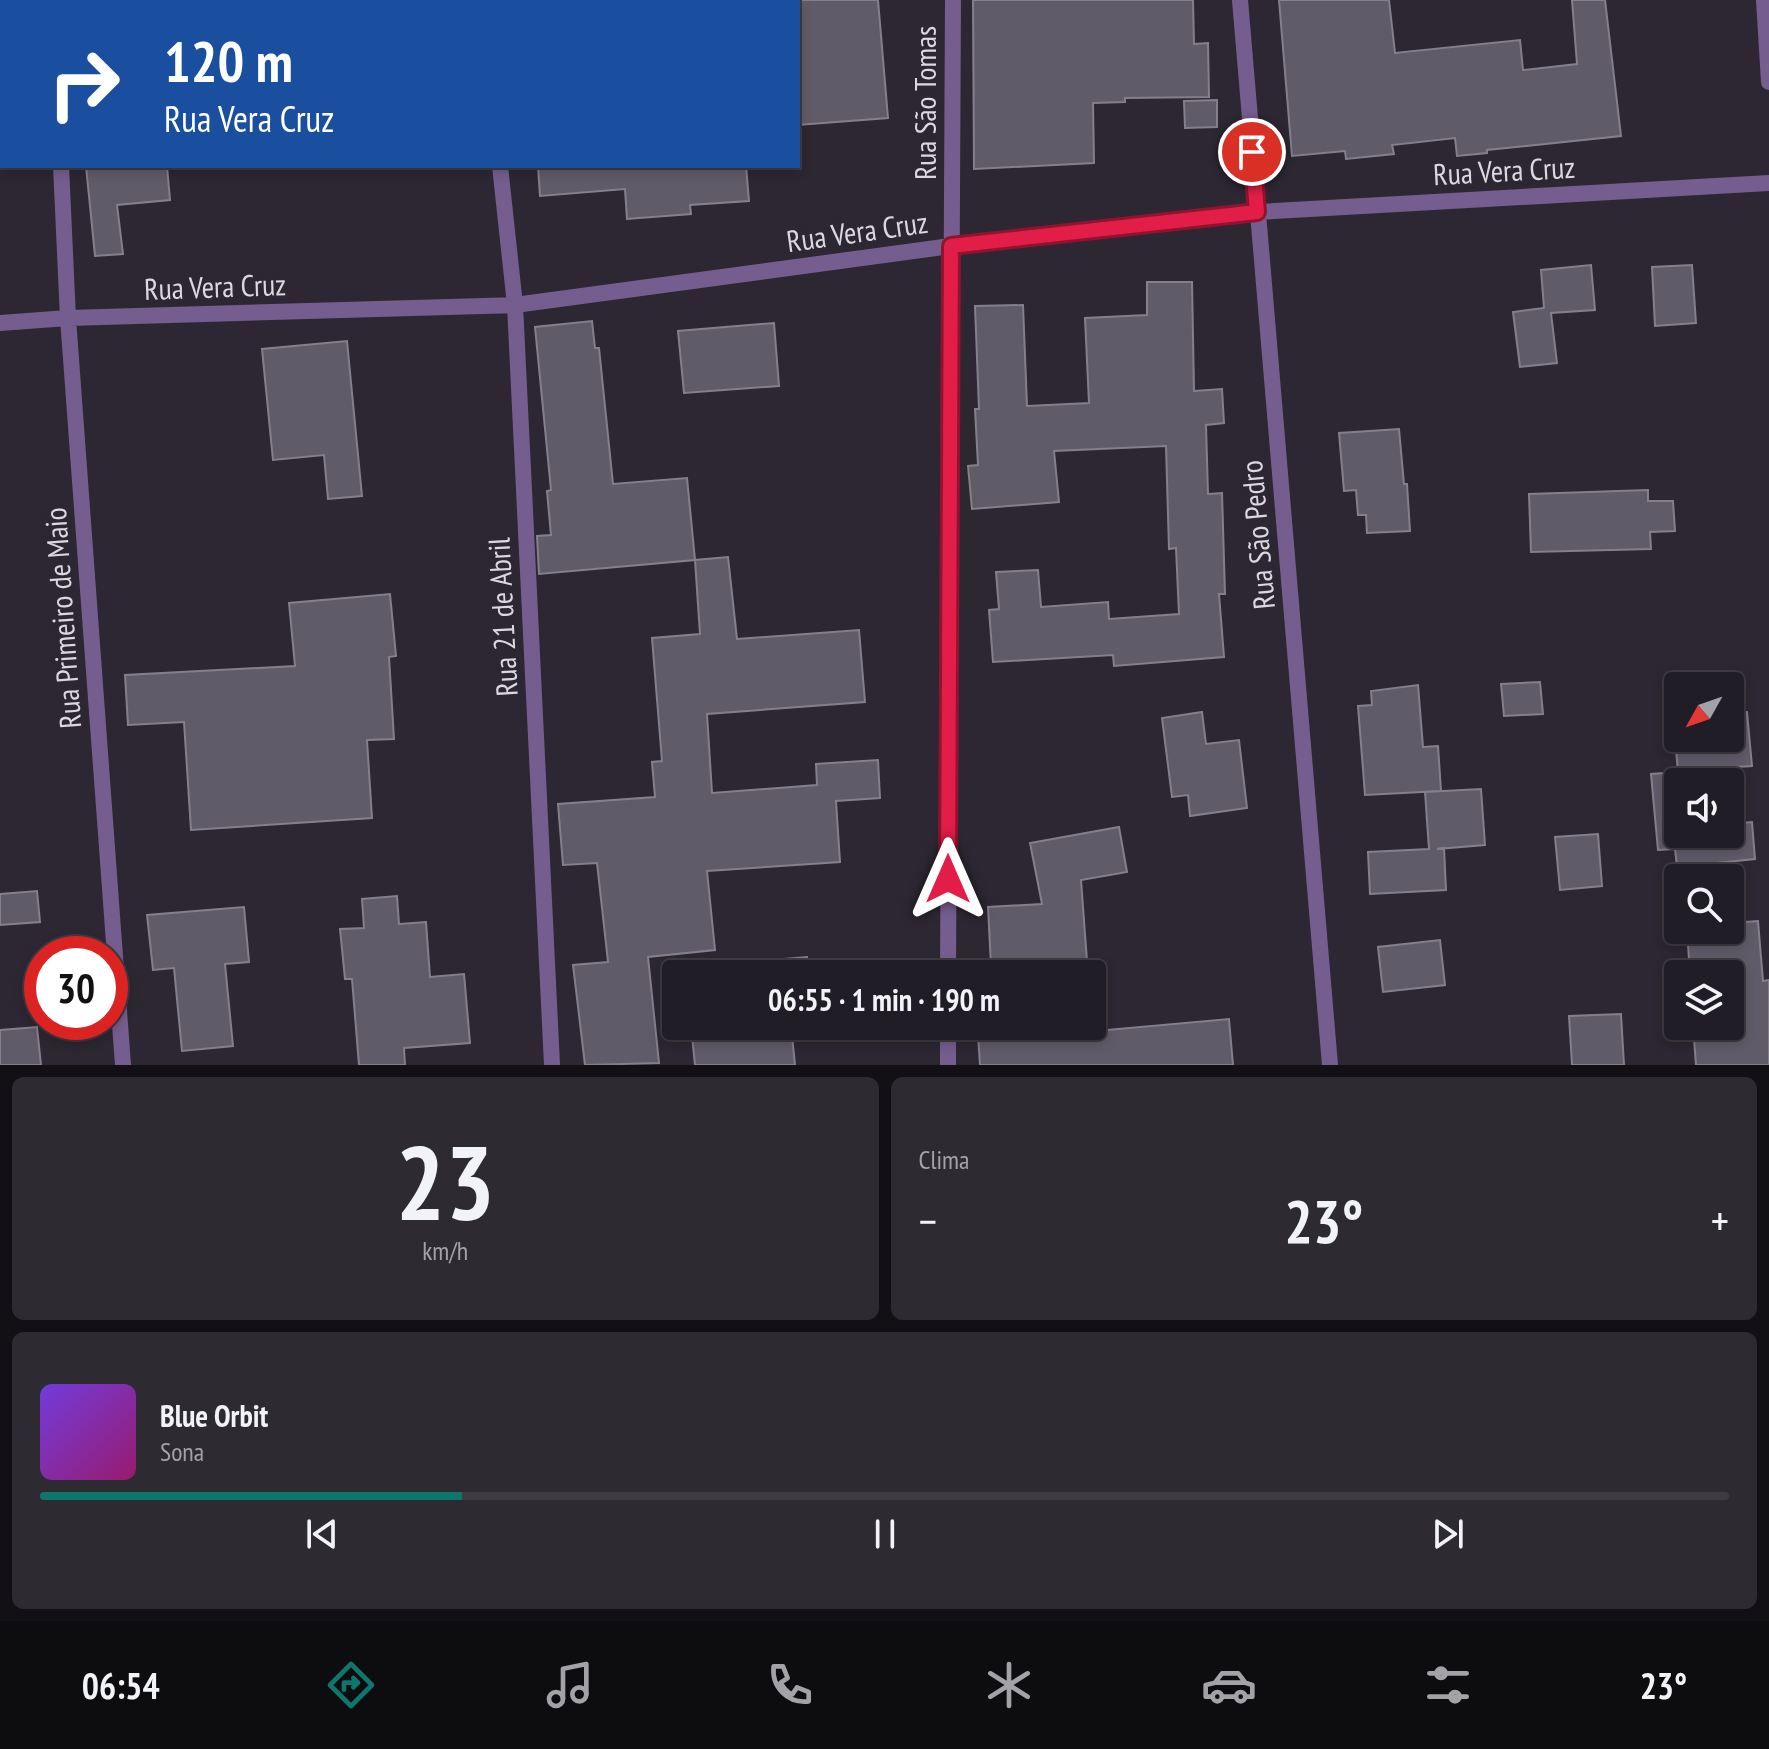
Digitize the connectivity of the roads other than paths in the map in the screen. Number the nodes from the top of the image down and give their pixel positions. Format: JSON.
{"nodes":[{"id":1,"x":953,"y":0,"type":"edge"},
{"id":2,"x":1240,"y":0,"type":"edge"},
{"id":3,"x":1764,"y":0,"type":"edge"},
{"id":4,"x":1769,"y":82,"type":"edge"},
{"id":5,"x":61,"y":168,"type":"edge"},
{"id":6,"x":500,"y":168,"type":"edge"},
{"id":7,"x":1769,"y":183,"type":"edge"},
{"id":8,"x":1257,"y":212,"type":"junction"},
{"id":9,"x":951,"y":246,"type":"junction"},
{"id":10,"x":515,"y":305,"type":"junction"},
{"id":11,"x":68,"y":318,"type":"junction"},
{"id":12,"x":0,"y":323,"type":"edge"},
{"id":13,"x":948,"y":960,"type":"edge"},
{"id":14,"x":948,"y":1040,"type":"edge"},
{"id":15,"x":123,"y":1065,"type":"edge"},
{"id":16,"x":552,"y":1065,"type":"edge"},
{"id":17,"x":948,"y":1065,"type":"edge"},
{"id":18,"x":1330,"y":1065,"type":"edge"}],
"edges":[{"from":1,"to":9,"type":"street","name":"Rua São Tomas"},
{"from":2,"to":8,"type":"street","name":"Rua São Pedro"},
{"from":3,"to":4,"type":"street"},
{"from":5,"to":11,"type":"street","name":"Rua Primeiro de Maio"},
{"from":6,"to":10,"type":"street","name":"Rua 21 de Abril"},
{"from":7,"to":8,"type":"street","name":"Rua Vera Cruz"},
{"from":8,"to":9,"type":"street","name":"Rua Vera Cruz"},
{"from":8,"to":18,"type":"street","name":"Rua São Pedro"},
{"from":9,"to":10,"type":"street","name":"Rua Vera Cruz"},
{"from":9,"to":13,"type":"street","name":"Rua São Tomas"},
{"from":10,"to":11,"type":"street","name":"Rua Vera Cruz"},
{"from":10,"to":16,"type":"street","name":"Rua 21 de Abril"},
{"from":11,"to":12,"type":"street","name":"Rua Vera Cruz"},
{"from":11,"to":15,"type":"street","name":"Rua Primeiro de Maio"},
{"from":14,"to":17,"type":"street"}]}
